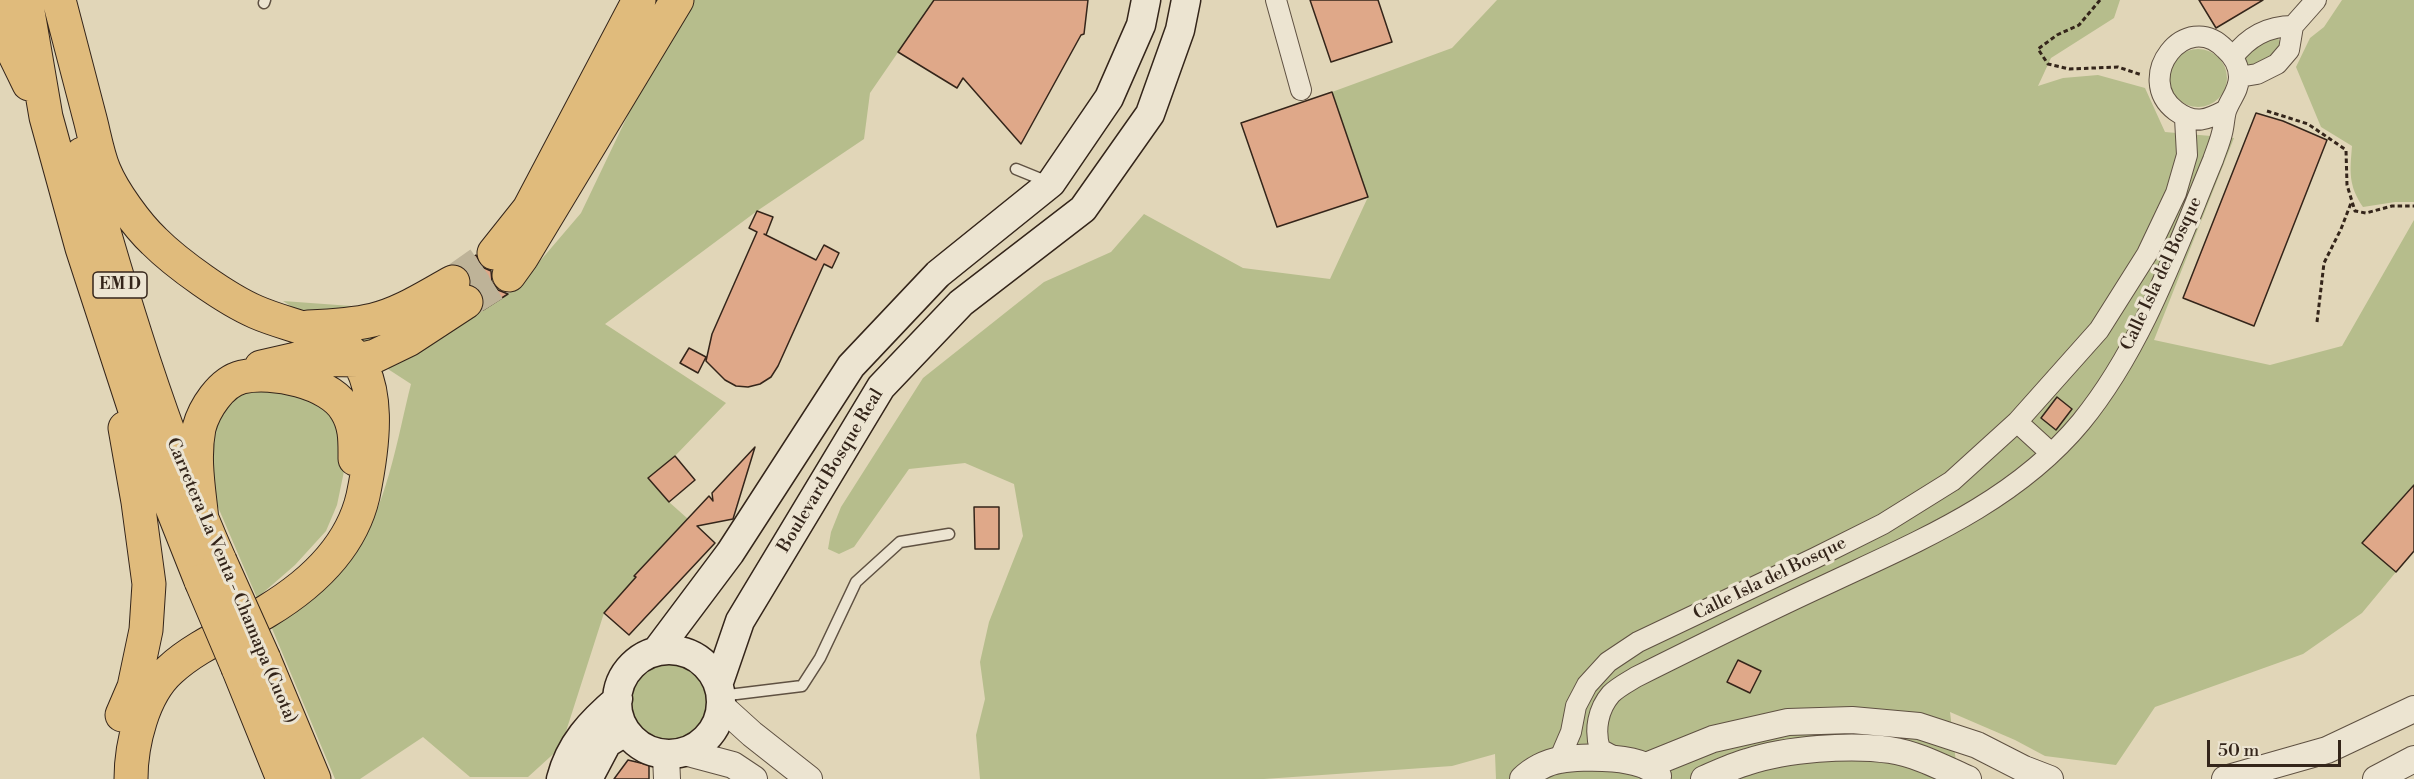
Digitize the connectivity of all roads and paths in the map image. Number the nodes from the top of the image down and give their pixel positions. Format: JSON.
{"nodes":[{"id":1,"x":26,"y":0,"type":"edge"},
{"id":2,"x":52,"y":0,"type":"edge"},
{"id":3,"x":59,"y":0,"type":"edge"},
{"id":4,"x":1146,"y":0,"type":"edge"},
{"id":5,"x":1186,"y":0,"type":"edge"},
{"id":6,"x":1276,"y":0,"type":"edge"},
{"id":7,"x":2100,"y":0,"type":"edge"},
{"id":8,"x":2316,"y":0,"type":"edge"},
{"id":9,"x":657,"y":5,"type":"edge"},
{"id":10,"x":0,"y":11,"type":"edge"},
{"id":11,"x":2293,"y":26,"type":"junction"},
{"id":12,"x":2233,"y":57,"type":"junction"},
{"id":13,"x":2142,"y":75,"type":"dead end"},
{"id":14,"x":2239,"y":77,"type":"junction"},
{"id":15,"x":1301,"y":90,"type":"dead end"},
{"id":16,"x":2226,"y":110,"type":"junction"},
{"id":17,"x":2267,"y":111,"type":"dead end"},
{"id":18,"x":46,"y":117,"type":"junction"},
{"id":19,"x":2185,"y":118,"type":"junction"},
{"id":20,"x":1016,"y":169,"type":"dead end"},
{"id":21,"x":1051,"y":183,"type":"junction"},
{"id":22,"x":2351,"y":203,"type":"junction"},
{"id":23,"x":2414,"y":206,"type":"edge"},
{"id":24,"x":501,"y":264,"type":"tunnel mouth"},
{"id":25,"x":2317,"y":322,"type":"dead end"},
{"id":26,"x":297,"y":327,"type":"junction"},
{"id":27,"x":408,"y":340,"type":"junction"},
{"id":28,"x":117,"y":356,"type":"junction"},
{"id":29,"x":358,"y":360,"type":"junction"},
{"id":30,"x":241,"y":377,"type":"junction"},
{"id":31,"x":372,"y":409,"type":"junction"},
{"id":32,"x":2017,"y":423,"type":"junction"},
{"id":33,"x":2051,"y":453,"type":"junction"},
{"id":34,"x":202,"y":520,"type":"junction"},
{"id":35,"x":950,"y":534,"type":"dead end"},
{"id":36,"x":211,"y":571,"type":"junction"},
{"id":37,"x":658,"y":649,"type":"junction"},
{"id":38,"x":251,"y":664,"type":"junction"},
{"id":39,"x":134,"y":687,"type":"junction"},
{"id":40,"x":719,"y":695,"type":"junction"},
{"id":41,"x":618,"y":699,"type":"junction"},
{"id":42,"x":2414,"y":709,"type":"edge"},
{"id":43,"x":625,"y":732,"type":"junction"},
{"id":44,"x":2414,"y":759,"type":"edge"},
{"id":45,"x":1559,"y":760,"type":"junction"},
{"id":46,"x":1620,"y":760,"type":"junction"},
{"id":47,"x":674,"y":763,"type":"edge"},
{"id":48,"x":1653,"y":773,"type":"edge"},
{"id":49,"x":116,"y":779,"type":"edge"},
{"id":50,"x":131,"y":779,"type":"edge"},
{"id":51,"x":283,"y":779,"type":"edge"},
{"id":52,"x":314,"y":779,"type":"edge"},
{"id":53,"x":561,"y":779,"type":"edge"},
{"id":54,"x":588,"y":779,"type":"edge"},
{"id":55,"x":754,"y":779,"type":"edge"},
{"id":56,"x":809,"y":779,"type":"edge"},
{"id":57,"x":1523,"y":779,"type":"edge"},
{"id":58,"x":1704,"y":779,"type":"edge"},
{"id":59,"x":1968,"y":779,"type":"edge"},
{"id":60,"x":2050,"y":779,"type":"edge"},
{"id":61,"x":2225,"y":779,"type":"edge"},
{"id":62,"x":2376,"y":779,"type":"edge"}],
"edges":[{"from":1,"to":18,"type":"highway","name":"Carretera La Venta - Chamapa (Cuota)","number":"EM D"},
{"from":2,"to":34,"type":"highway","name":"Carretera La Venta - Chamapa (Cuota)","number":"EM D"},
{"from":3,"to":26,"type":"highway"},
{"from":4,"to":21,"type":"main road","name":"Boulevard Bosque Real"},
{"from":5,"to":40,"type":"main road","name":"Boulevard Bosque Real"},
{"from":6,"to":15,"type":"street"},
{"from":7,"to":13,"type":"path"},
{"from":8,"to":11,"type":"street"},
{"from":9,"to":24,"type":"highway"},
{"from":10,"to":18,"type":"highway"},
{"from":11,"to":12,"type":"street"},
{"from":11,"to":14,"type":"street"},
{"from":12,"to":14,"type":"street"},
{"from":12,"to":19,"type":"street"},
{"from":14,"to":16,"type":"street"},
{"from":16,"to":19,"type":"street"},
{"from":16,"to":33,"type":"street","name":"Calle Isla del Bosque"},
{"from":17,"to":22,"type":"path"},
{"from":18,"to":28,"type":"highway","name":"Carretera La Venta - Chamapa (Cuota)","number":"EM D"},
{"from":19,"to":32,"type":"street","name":"Calle Isla del Bosque"},
{"from":20,"to":21,"type":"lane"},
{"from":21,"to":37,"type":"main road","name":"Boulevard Bosque Real"},
{"from":22,"to":23,"type":"path"},
{"from":22,"to":25,"type":"path"},
{"from":26,"to":27,"type":"highway"},
{"from":26,"to":29,"type":"highway"},
{"from":27,"to":29,"type":"highway"},
{"from":27,"to":31,"type":"highway"},
{"from":28,"to":36,"type":"highway","name":"Carretera La Venta - Chamapa (Cuota)","number":"EM D"},
{"from":28,"to":39,"type":"highway"},
{"from":29,"to":30,"type":"highway"},
{"from":29,"to":31,"type":"highway"},
{"from":30,"to":34,"type":"highway"},
{"from":30,"to":39,"type":"highway"},
{"from":31,"to":50,"type":"highway"},
{"from":32,"to":33,"type":"street"},
{"from":32,"to":45,"type":"street","name":"Calle Isla del Bosque"},
{"from":33,"to":46,"type":"street","name":"Calle Isla del Bosque"},
{"from":34,"to":36,"type":"highway","name":"Carretera La Venta - Chamapa (Cuota)","number":"EM D"},
{"from":35,"to":40,"type":"lane"},
{"from":36,"to":38,"type":"highway","name":"Carretera La Venta - Chamapa (Cuota)","number":"EM D","bridge":true},
{"from":37,"to":40,"type":"main road"},
{"from":37,"to":41,"type":"main road"},
{"from":38,"to":51,"type":"highway","name":"Carretera La Venta - Chamapa (Cuota)","number":"EM D"},
{"from":38,"to":52,"type":"highway","name":"Carretera La Venta - Chamapa (Cuota)","number":"EM D"},
{"from":39,"to":49,"type":"highway"},
{"from":40,"to":47,"type":"main road"},
{"from":40,"to":56,"type":"street"},
{"from":41,"to":43,"type":"main road"},
{"from":41,"to":53,"type":"main road"},
{"from":42,"to":61,"type":"street"},
{"from":43,"to":47,"type":"main road"},
{"from":43,"to":54,"type":"main road"},
{"from":44,"to":62,"type":"street"},
{"from":45,"to":46,"type":"street"},
{"from":45,"to":57,"type":"street"},
{"from":46,"to":48,"type":"street"},
{"from":47,"to":55,"type":"street"},
{"from":48,"to":60,"type":"street"},
{"from":58,"to":59,"type":"street"}]}
